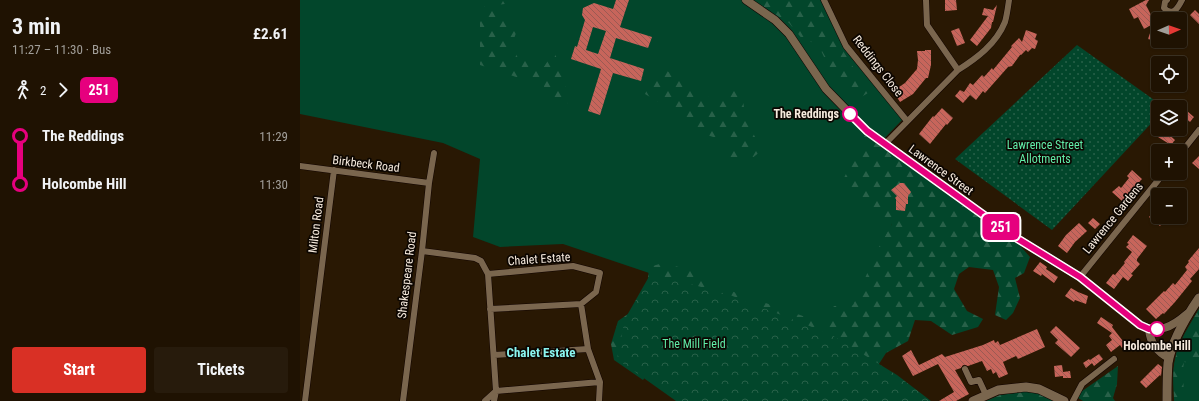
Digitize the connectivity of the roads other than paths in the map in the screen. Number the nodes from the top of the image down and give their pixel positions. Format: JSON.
{"nodes":[{"id":1,"x":746,"y":0,"type":"edge"},
{"id":2,"x":824,"y":0,"type":"edge"},
{"id":3,"x":926,"y":0,"type":"edge"},
{"id":4,"x":1009,"y":0,"type":"edge"},
{"id":5,"x":1167,"y":0,"type":"edge"},
{"id":6,"x":1182,"y":0,"type":"edge"},
{"id":7,"x":958,"y":70,"type":"junction"},
{"id":8,"x":908,"y":121,"type":"junction"},
{"id":9,"x":1199,"y":130,"type":"edge"},
{"id":10,"x":885,"y":144,"type":"junction"},
{"id":11,"x":1187,"y":145,"type":"edge"},
{"id":12,"x":434,"y":153,"type":"dead end"},
{"id":13,"x":300,"y":166,"type":"edge"},
{"id":14,"x":334,"y":170,"type":"junction"},
{"id":15,"x":1158,"y":180,"type":"edge"},
{"id":16,"x":429,"y":183,"type":"junction"},
{"id":17,"x":422,"y":251,"type":"junction"},
{"id":18,"x":488,"y":274,"type":"junction"},
{"id":19,"x":1080,"y":277,"type":"junction"},
{"id":20,"x":1199,"y":298,"type":"edge"},
{"id":21,"x":581,"y":304,"type":"junction"},
{"id":22,"x":490,"y":309,"type":"junction"},
{"id":23,"x":1189,"y":312,"type":"junction"},
{"id":24,"x":1149,"y":329,"type":"junction"},
{"id":25,"x":588,"y":349,"type":"junction"},
{"id":26,"x":494,"y":355,"type":"junction"},
{"id":27,"x":1169,"y":358,"type":"junction"},
{"id":28,"x":1114,"y":359,"type":"dead end"},
{"id":29,"x":965,"y":369,"type":"dead end"},
{"id":30,"x":600,"y":382,"type":"junction"},
{"id":31,"x":496,"y":391,"type":"junction"},
{"id":32,"x":986,"y":396,"type":"junction"},
{"id":33,"x":305,"y":401,"type":"edge"},
{"id":34,"x":403,"y":401,"type":"edge"},
{"id":35,"x":485,"y":401,"type":"edge"},
{"id":36,"x":494,"y":401,"type":"edge"},
{"id":37,"x":599,"y":401,"type":"edge"},
{"id":38,"x":973,"y":401,"type":"edge"},
{"id":39,"x":1064,"y":401,"type":"edge"},
{"id":40,"x":1073,"y":401,"type":"edge"},
{"id":41,"x":1167,"y":401,"type":"edge"}],
"edges":[{"from":1,"to":10,"type":"street","name":"Lawrence Street"},
{"from":2,"to":8,"type":"street","name":"Reddings Close"},
{"from":3,"to":7,"type":"street"},
{"from":4,"to":7,"type":"street"},
{"from":5,"to":6,"type":"street"},
{"from":7,"to":8,"type":"street"},
{"from":8,"to":10,"type":"street"},
{"from":9,"to":11,"type":"street"},
{"from":10,"to":19,"type":"street","name":"Lawrence Street"},
{"from":12,"to":16,"type":"street","name":"Shakespeare Road"},
{"from":13,"to":14,"type":"street","name":"Birkbeck Road"},
{"from":14,"to":16,"type":"street","name":"Birkbeck Road"},
{"from":14,"to":33,"type":"street","name":"Milton Road"},
{"from":15,"to":19,"type":"street","name":"Lawrence Gardens"},
{"from":16,"to":17,"type":"street","name":"Shakespeare Road"},
{"from":17,"to":18,"type":"street"},
{"from":17,"to":34,"type":"street","name":"Shakespeare Road"},
{"from":18,"to":21,"type":"street","name":"Chalet Estate"},
{"from":18,"to":22,"type":"street"},
{"from":19,"to":24,"type":"street","name":"Lawrence Street"},
{"from":20,"to":23,"type":"main road"},
{"from":21,"to":22,"type":"street"},
{"from":21,"to":25,"type":"street"},
{"from":22,"to":26,"type":"street"},
{"from":23,"to":24,"type":"street"},
{"from":23,"to":27,"type":"main road"},
{"from":24,"to":27,"type":"street"},
{"from":25,"to":26,"type":"street"},
{"from":25,"to":30,"type":"street"},
{"from":26,"to":31,"type":"street"},
{"from":27,"to":41,"type":"main road"},
{"from":28,"to":40,"type":"street"},
{"from":29,"to":32,"type":"street"},
{"from":30,"to":31,"type":"street"},
{"from":30,"to":37,"type":"street"},
{"from":31,"to":35,"type":"street"},
{"from":31,"to":36,"type":"street"},
{"from":32,"to":38,"type":"main road"},
{"from":32,"to":39,"type":"main road"}]}
